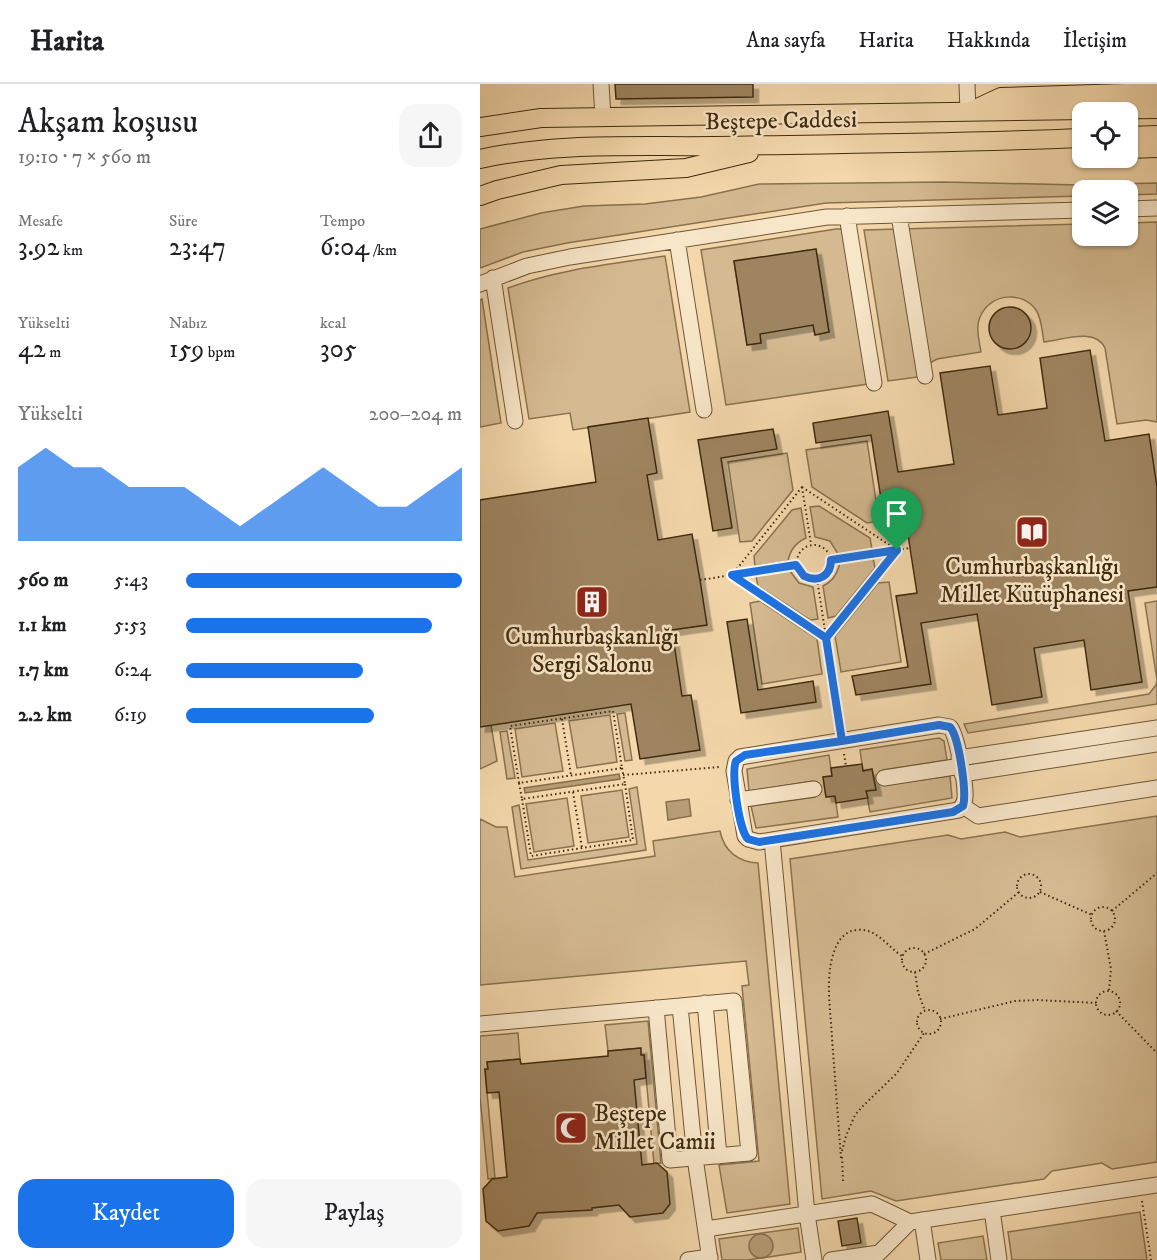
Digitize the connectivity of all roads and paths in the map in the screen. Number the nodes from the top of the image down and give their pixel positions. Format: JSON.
{"nodes":[{"id":1,"x":601,"y":84,"type":"edge"},
{"id":2,"x":967,"y":84,"type":"edge"},
{"id":3,"x":1157,"y":92,"type":"edge"},
{"id":4,"x":1157,"y":109,"type":"edge"},
{"id":5,"x":968,"y":112,"type":"junction"},
{"id":6,"x":480,"y":116,"type":"edge"},
{"id":7,"x":603,"y":117,"type":"junction"},
{"id":8,"x":541,"y":118,"type":"junction"},
{"id":9,"x":480,"y":127,"type":"edge"},
{"id":10,"x":1157,"y":135,"type":"edge"},
{"id":11,"x":1138,"y":136,"type":"edge"},
{"id":12,"x":1072,"y":138,"type":"edge"},
{"id":13,"x":973,"y":142,"type":"junction"},
{"id":14,"x":778,"y":145,"type":"junction"},
{"id":15,"x":1072,"y":147,"type":"edge"},
{"id":16,"x":1157,"y":148,"type":"edge"},
{"id":17,"x":1138,"y":149,"type":"edge"},
{"id":18,"x":480,"y":159,"type":"edge"},
{"id":19,"x":480,"y":196,"type":"edge"},
{"id":20,"x":1157,"y":208,"type":"edge"},
{"id":21,"x":1138,"y":209,"type":"edge"},
{"id":22,"x":1072,"y":210,"type":"edge"},
{"id":23,"x":899,"y":215,"type":"junction"},
{"id":24,"x":847,"y":216,"type":"junction"},
{"id":25,"x":677,"y":240,"type":"junction"},
{"id":26,"x":486,"y":281,"type":"edge"},
{"id":27,"x":925,"y":376,"type":"dead end"},
{"id":28,"x":874,"y":383,"type":"dead end"},
{"id":29,"x":704,"y":410,"type":"dead end"},
{"id":30,"x":515,"y":421,"type":"dead end"},
{"id":31,"x":802,"y":487,"type":"junction"},
{"id":32,"x":811,"y":545,"type":"junction"},
{"id":33,"x":910,"y":548,"type":"dead end"},
{"id":34,"x":897,"y":550,"type":"junction"},
{"id":35,"x":831,"y":560,"type":"junction"},
{"id":36,"x":796,"y":565,"type":"junction"},
{"id":37,"x":732,"y":575,"type":"junction"},
{"id":38,"x":817,"y":579,"type":"junction"},
{"id":39,"x":700,"y":580,"type":"dead end"},
{"id":40,"x":826,"y":638,"type":"junction"},
{"id":41,"x":562,"y":718,"type":"junction"},
{"id":42,"x":1157,"y":728,"type":"edge"},
{"id":43,"x":842,"y":741,"type":"junction"},
{"id":44,"x":1157,"y":744,"type":"edge"},
{"id":45,"x":734,"y":766,"type":"junction"},
{"id":46,"x":846,"y":766,"type":"dead end"},
{"id":47,"x":961,"y":766,"type":"junction"},
{"id":48,"x":622,"y":768,"type":"junction"},
{"id":49,"x":571,"y":775,"type":"junction"},
{"id":50,"x":623,"y":775,"type":"junction"},
{"id":51,"x":884,"y":778,"type":"dead end"},
{"id":52,"x":519,"y":783,"type":"junction"},
{"id":53,"x":625,"y":784,"type":"junction"},
{"id":54,"x":1157,"y":788,"type":"edge"},
{"id":55,"x":814,"y":789,"type":"dead end"},
{"id":56,"x":573,"y":791,"type":"junction"},
{"id":57,"x":522,"y":799,"type":"junction"},
{"id":58,"x":738,"y":800,"type":"junction"},
{"id":59,"x":963,"y":806,"type":"junction"},
{"id":60,"x":772,"y":840,"type":"junction"},
{"id":61,"x":582,"y":848,"type":"junction"},
{"id":62,"x":1157,"y":873,"type":"edge"},
{"id":63,"x":1019,"y":892,"type":"junction"},
{"id":64,"x":1039,"y":892,"type":"junction"},
{"id":65,"x":1112,"y":911,"type":"junction"},
{"id":66,"x":1092,"y":915,"type":"junction"},
{"id":67,"x":1104,"y":931,"type":"junction"},
{"id":68,"x":924,"y":954,"type":"junction"},
{"id":69,"x":902,"y":956,"type":"junction"},
{"id":70,"x":915,"y":972,"type":"junction"},
{"id":71,"x":1108,"y":991,"type":"junction"},
{"id":72,"x":705,"y":1003,"type":"junction"},
{"id":73,"x":1096,"y":1003,"type":"junction"},
{"id":74,"x":680,"y":1006,"type":"junction"},
{"id":75,"x":656,"y":1008,"type":"junction"},
{"id":76,"x":925,"y":1011,"type":"junction"},
{"id":77,"x":1116,"y":1011,"type":"junction"},
{"id":78,"x":940,"y":1019,"type":"junction"},
{"id":79,"x":480,"y":1024,"type":"edge"},
{"id":80,"x":924,"y":1033,"type":"junction"},
{"id":81,"x":1157,"y":1053,"type":"edge"},
{"id":82,"x":719,"y":1156,"type":"junction"},
{"id":83,"x":695,"y":1158,"type":"junction"},
{"id":84,"x":842,"y":1158,"type":"junction"},
{"id":85,"x":843,"y":1181,"type":"dead end"},
{"id":86,"x":1157,"y":1185,"type":"edge"},
{"id":87,"x":1140,"y":1187,"type":"junction"},
{"id":88,"x":992,"y":1210,"type":"junction"},
{"id":89,"x":807,"y":1214,"type":"junction"},
{"id":90,"x":916,"y":1221,"type":"junction"},
{"id":91,"x":706,"y":1229,"type":"junction"},
{"id":92,"x":880,"y":1256,"type":"edge"},
{"id":93,"x":710,"y":1258,"type":"edge"},
{"id":94,"x":688,"y":1260,"type":"edge"},
{"id":95,"x":814,"y":1260,"type":"edge"},
{"id":96,"x":831,"y":1260,"type":"edge"},
{"id":97,"x":928,"y":1260,"type":"edge"},
{"id":98,"x":999,"y":1260,"type":"edge"},
{"id":99,"x":1151,"y":1260,"type":"edge"}],
"edges":[{"from":1,"to":7,"type":"street"},
{"from":2,"to":5,"type":"street"},
{"from":3,"to":5,"type":"main road"},
{"from":4,"to":5,"type":"main road","name":"Beştepe Caddesi"},
{"from":5,"to":7,"type":"main road","name":"Beştepe Caddesi"},
{"from":6,"to":8,"type":"main road","name":"Beştepe Caddesi"},
{"from":7,"to":8,"type":"main road","name":"Beştepe Caddesi"},
{"from":8,"to":9,"type":"main road","name":"Beştepe Caddesi"},
{"from":10,"to":11,"type":"main road"},
{"from":12,"to":13,"type":"main road","name":"Beştepe Caddesi"},
{"from":13,"to":14,"type":"main road","name":"Beştepe Caddesi"},
{"from":13,"to":15,"type":"main road"},
{"from":14,"to":18,"type":"main road","name":"Beştepe Caddesi"},
{"from":14,"to":19,"type":"main road"},
{"from":16,"to":17,"type":"main road"},
{"from":20,"to":21,"type":"street"},
{"from":22,"to":23,"type":"street"},
{"from":23,"to":24,"type":"street"},
{"from":23,"to":27,"type":"street"},
{"from":24,"to":25,"type":"street"},
{"from":24,"to":28,"type":"street"},
{"from":25,"to":26,"type":"street"},
{"from":25,"to":29,"type":"street"},
{"from":26,"to":30,"type":"street"},
{"from":31,"to":32,"type":"path"},
{"from":31,"to":34,"type":"path"},
{"from":31,"to":37,"type":"path"},
{"from":32,"to":35,"type":"path"},
{"from":32,"to":36,"type":"path"},
{"from":33,"to":34,"type":"path"},
{"from":34,"to":35,"type":"path"},
{"from":34,"to":40,"type":"path"},
{"from":35,"to":38,"type":"path"},
{"from":36,"to":37,"type":"path"},
{"from":36,"to":38,"type":"path"},
{"from":37,"to":39,"type":"path"},
{"from":37,"to":40,"type":"path"},
{"from":38,"to":40,"type":"path"},
{"from":40,"to":43,"type":"path"},
{"from":41,"to":48,"type":"path"},
{"from":41,"to":49,"type":"path"},
{"from":41,"to":52,"type":"path"},
{"from":42,"to":47,"type":"street"},
{"from":43,"to":45,"type":"street"},
{"from":43,"to":46,"type":"path"},
{"from":43,"to":47,"type":"street"},
{"from":44,"to":47,"type":"street"},
{"from":45,"to":50,"type":"path"},
{"from":45,"to":58,"type":"street"},
{"from":47,"to":51,"type":"street"},
{"from":47,"to":59,"type":"street"},
{"from":48,"to":49,"type":"path"},
{"from":48,"to":50,"type":"path"},
{"from":49,"to":52,"type":"path"},
{"from":50,"to":53,"type":"path"},
{"from":52,"to":57,"type":"path"},
{"from":53,"to":56,"type":"path"},
{"from":53,"to":61,"type":"path"},
{"from":54,"to":59,"type":"street"},
{"from":55,"to":58,"type":"street"},
{"from":56,"to":57,"type":"path"},
{"from":56,"to":61,"type":"path"},
{"from":57,"to":61,"type":"path"},
{"from":58,"to":60,"type":"street"},
{"from":59,"to":60,"type":"street"},
{"from":60,"to":89,"type":"street"},
{"from":62,"to":65,"type":"path"},
{"from":63,"to":64,"type":"path"},
{"from":63,"to":64,"type":"path"},
{"from":63,"to":68,"type":"path"},
{"from":64,"to":66,"type":"path"},
{"from":65,"to":66,"type":"path"},
{"from":65,"to":67,"type":"path"},
{"from":66,"to":67,"type":"path"},
{"from":67,"to":71,"type":"path"},
{"from":68,"to":69,"type":"path"},
{"from":68,"to":70,"type":"path"},
{"from":69,"to":70,"type":"path"},
{"from":69,"to":84,"type":"path"},
{"from":70,"to":76,"type":"path"},
{"from":71,"to":73,"type":"path"},
{"from":71,"to":77,"type":"path"},
{"from":72,"to":74,"type":"street"},
{"from":72,"to":82,"type":"street"},
{"from":72,"to":82,"type":"street"},
{"from":73,"to":77,"type":"path"},
{"from":73,"to":78,"type":"path"},
{"from":74,"to":75,"type":"street"},
{"from":74,"to":83,"type":"street"},
{"from":75,"to":79,"type":"street"},
{"from":75,"to":83,"type":"street"},
{"from":76,"to":78,"type":"path"},
{"from":76,"to":80,"type":"path"},
{"from":77,"to":81,"type":"path"},
{"from":78,"to":80,"type":"path"},
{"from":80,"to":84,"type":"path"},
{"from":82,"to":83,"type":"street"},
{"from":83,"to":91,"type":"street"},
{"from":84,"to":85,"type":"path"},
{"from":86,"to":87,"type":"street"},
{"from":87,"to":88,"type":"street"},
{"from":87,"to":99,"type":"path"},
{"from":88,"to":90,"type":"street"},
{"from":88,"to":98,"type":"street"},
{"from":89,"to":90,"type":"street"},
{"from":89,"to":91,"type":"street"},
{"from":89,"to":95,"type":"street"},
{"from":90,"to":92,"type":"street"},
{"from":90,"to":97,"type":"street"},
{"from":91,"to":93,"type":"street"},
{"from":92,"to":96,"type":"street"},
{"from":93,"to":94,"type":"street"}]}
